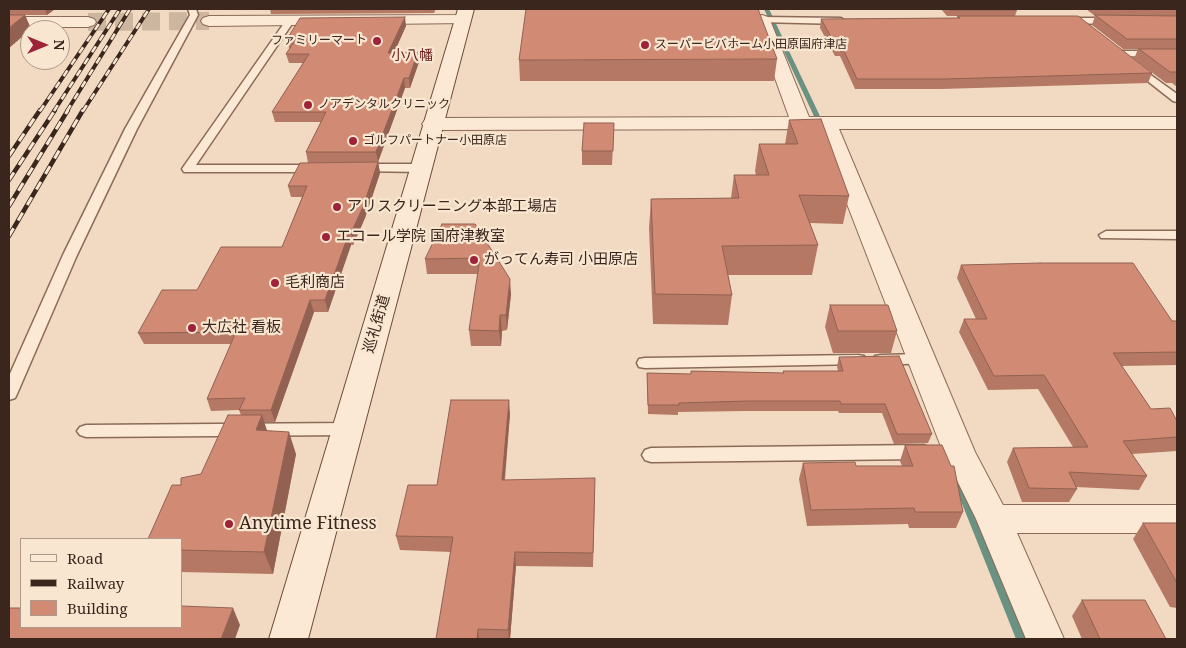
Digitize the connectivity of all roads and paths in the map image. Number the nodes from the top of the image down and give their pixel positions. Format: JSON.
{"nodes":[{"id":1,"x":192,"y":9,"type":"edge"},
{"id":2,"x":1062,"y":9,"type":"edge"},
{"id":3,"x":465,"y":14,"type":"edge"},
{"id":4,"x":238,"y":15,"type":"edge"},
{"id":5,"x":762,"y":20,"type":"joint"},
{"id":6,"x":851,"y":20,"type":"edge"},
{"id":7,"x":209,"y":21,"type":"tunnel mouth"},
{"id":8,"x":290,"y":21,"type":"junction"},
{"id":9,"x":1058,"y":21,"type":"edge"},
{"id":10,"x":1078,"y":21,"type":"junction"},
{"id":11,"x":1127,"y":21,"type":"edge"},
{"id":12,"x":9,"y":22,"type":"edge"},
{"id":13,"x":88,"y":22,"type":"tunnel mouth"},
{"id":14,"x":1091,"y":32,"type":"edge"},
{"id":15,"x":1177,"y":54,"type":"edge"},
{"id":16,"x":1177,"y":99,"type":"edge"},
{"id":17,"x":1177,"y":122,"type":"edge"},
{"id":18,"x":801,"y":123,"type":"junction"},
{"id":19,"x":826,"y":123,"type":"junction"},
{"id":20,"x":432,"y":124,"type":"junction"},
{"id":21,"x":333,"y":168,"type":"edge"},
{"id":22,"x":353,"y":168,"type":"edge"},
{"id":23,"x":421,"y":168,"type":"junction"},
{"id":24,"x":1106,"y":235,"type":"dead end"},
{"id":25,"x":1177,"y":235,"type":"edge"},
{"id":26,"x":922,"y":359,"type":"junction"},
{"id":27,"x":645,"y":362,"type":"dead end"},
{"id":28,"x":9,"y":394,"type":"edge"},
{"id":29,"x":347,"y":428,"type":"junction"},
{"id":30,"x":86,"y":431,"type":"dead end"},
{"id":31,"x":959,"y":452,"type":"junction"},
{"id":32,"x":651,"y":455,"type":"dead end"},
{"id":33,"x":993,"y":519,"type":"junction"},
{"id":34,"x":1177,"y":519,"type":"edge"},
{"id":35,"x":288,"y":639,"type":"edge"},
{"id":36,"x":1045,"y":639,"type":"edge"}],
"edges":[{"from":1,"to":28,"type":"lane"},
{"from":2,"to":10,"type":"lane"},
{"from":3,"to":8,"type":"street"},
{"from":3,"to":20,"type":"street","name":"巡礼街道"},
{"from":4,"to":7,"type":"street"},
{"from":4,"to":8,"type":"street"},
{"from":5,"to":6,"type":"lane"},
{"from":5,"to":18,"type":"street"},
{"from":8,"to":21,"type":"lane"},
{"from":9,"to":10,"type":"lane"},
{"from":10,"to":11,"type":"lane"},
{"from":10,"to":14,"type":"lane"},
{"from":12,"to":13,"type":"street"},
{"from":15,"to":16,"type":"lane"},
{"from":17,"to":19,"type":"street"},
{"from":18,"to":19,"type":"street"},
{"from":18,"to":20,"type":"street"},
{"from":19,"to":26,"type":"street"},
{"from":20,"to":23,"type":"street","name":"巡礼街道"},
{"from":22,"to":23,"type":"lane"},
{"from":23,"to":29,"type":"street","name":"巡礼街道"},
{"from":24,"to":25,"type":"lane"},
{"from":26,"to":27,"type":"lane"},
{"from":26,"to":31,"type":"street"},
{"from":29,"to":30,"type":"lane"},
{"from":29,"to":35,"type":"street","name":"巡礼街道"},
{"from":31,"to":32,"type":"lane"},
{"from":31,"to":33,"type":"street"},
{"from":33,"to":34,"type":"street"},
{"from":33,"to":36,"type":"street"}]}
